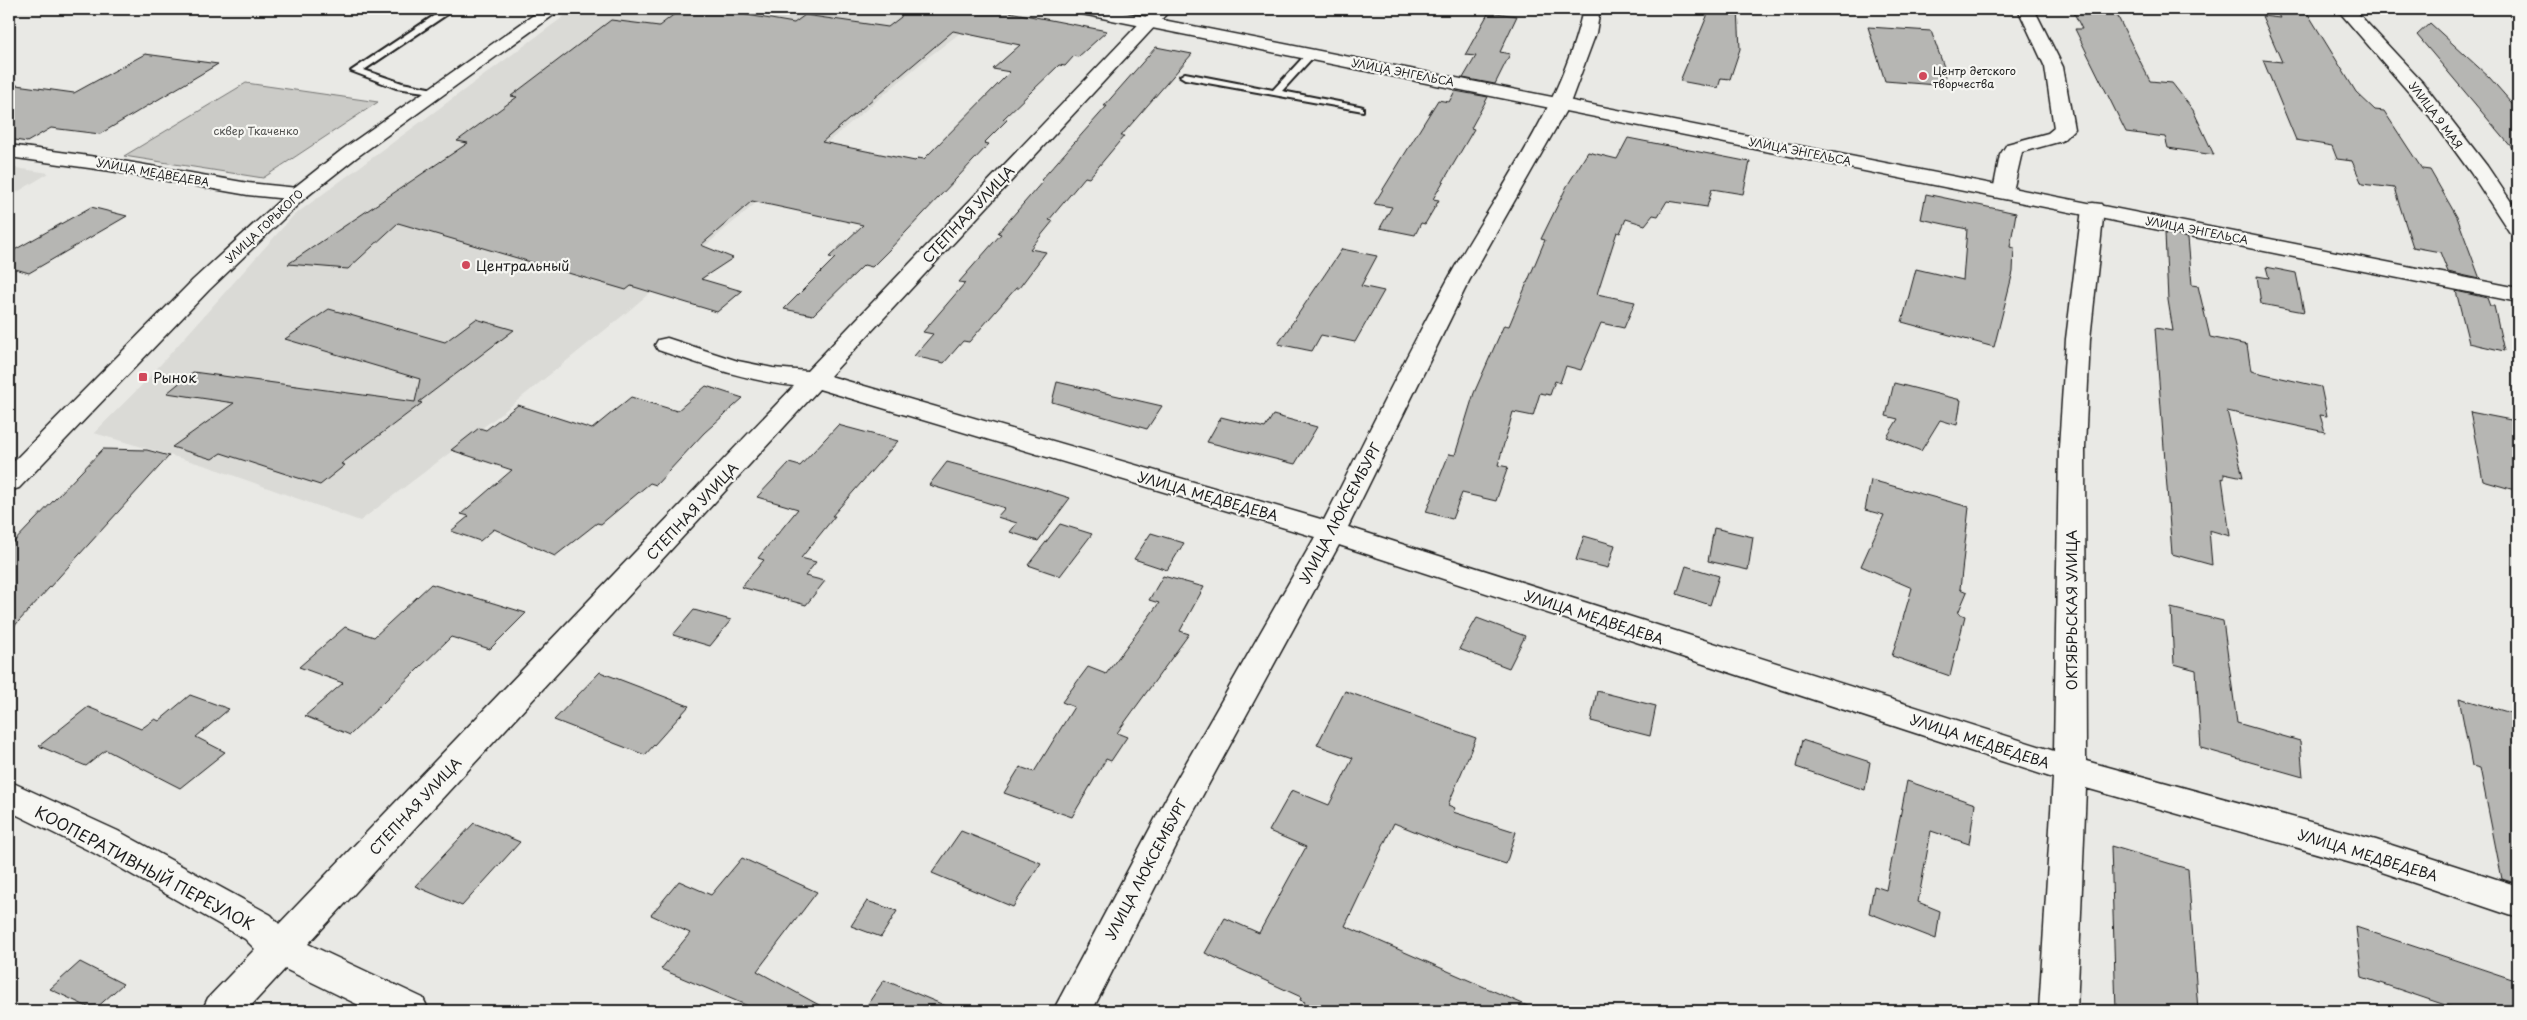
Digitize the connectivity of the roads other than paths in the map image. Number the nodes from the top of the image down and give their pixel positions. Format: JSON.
{"nodes":[{"id":1,"x":450,"y":9,"type":"edge"},
{"id":2,"x":553,"y":9,"type":"edge"},
{"id":3,"x":1082,"y":9,"type":"edge"},
{"id":4,"x":1592,"y":9,"type":"edge"},
{"id":5,"x":2026,"y":9,"type":"edge"},
{"id":6,"x":2345,"y":9,"type":"edge"},
{"id":7,"x":1155,"y":16,"type":"edge"},
{"id":8,"x":1312,"y":54,"type":"junction"},
{"id":9,"x":1185,"y":76,"type":"dead end"},
{"id":10,"x":435,"y":92,"type":"junction"},
{"id":11,"x":1275,"y":93,"type":"junction"},
{"id":12,"x":1560,"y":103,"type":"junction"},
{"id":13,"x":1359,"y":109,"type":"dead end"},
{"id":14,"x":9,"y":151,"type":"edge"},
{"id":15,"x":2003,"y":191,"type":"junction"},
{"id":16,"x":298,"y":194,"type":"junction"},
{"id":17,"x":2093,"y":209,"type":"junction"},
{"id":18,"x":2518,"y":228,"type":"edge"},
{"id":19,"x":2518,"y":295,"type":"edge"},
{"id":20,"x":667,"y":345,"type":"dead end"},
{"id":21,"x":815,"y":380,"type":"junction"},
{"id":22,"x":9,"y":482,"type":"edge"},
{"id":23,"x":1332,"y":532,"type":"junction"},
{"id":24,"x":2070,"y":770,"type":"junction"},
{"id":25,"x":9,"y":795,"type":"edge"},
{"id":26,"x":2518,"y":902,"type":"edge"},
{"id":27,"x":280,"y":949,"type":"junction"},
{"id":28,"x":221,"y":1011,"type":"edge"},
{"id":29,"x":410,"y":1011,"type":"edge"},
{"id":30,"x":1072,"y":1011,"type":"edge"},
{"id":31,"x":2058,"y":1011,"type":"edge"}],
"edges":[{"from":1,"to":10,"type":"lane"},
{"from":2,"to":10,"type":"street","name":"УЛИЦА ГОРЬКОГО"},
{"from":3,"to":7,"type":"street","name":"УЛИЦА ЭНГЕЛЬСА"},
{"from":4,"to":12,"type":"street","name":"УЛИЦА ЛЮКСЕМБУРГ"},
{"from":5,"to":15,"type":"street"},
{"from":6,"to":18,"type":"street","name":"УЛИЦА 9 МАЯ"},
{"from":7,"to":8,"type":"street","name":"УЛИЦА ЭНГЕЛЬСА"},
{"from":7,"to":21,"type":"street","name":"СТЕПНАЯ УЛИЦА"},
{"from":8,"to":11,"type":"lane"},
{"from":8,"to":12,"type":"street","name":"УЛИЦА ЭНГЕЛЬСА"},
{"from":9,"to":11,"type":"lane"},
{"from":10,"to":16,"type":"street","name":"УЛИЦА ГОРЬКОГО"},
{"from":11,"to":13,"type":"lane"},
{"from":12,"to":15,"type":"street","name":"УЛИЦА ЭНГЕЛЬСА"},
{"from":12,"to":23,"type":"street","name":"УЛИЦА ЛЮКСЕМБУРГ"},
{"from":14,"to":16,"type":"street","name":"УЛИЦА МЕДВЕДЕВА"},
{"from":15,"to":17,"type":"street","name":"УЛИЦА ЭНГЕЛЬСА"},
{"from":16,"to":22,"type":"street","name":"УЛИЦА ГОРЬКОГО"},
{"from":17,"to":19,"type":"street","name":"УЛИЦА ЭНГЕЛЬСА"},
{"from":17,"to":24,"type":"street","name":"ОКТЯБРЬСКАЯ УЛИЦА"},
{"from":20,"to":21,"type":"street","name":"УЛИЦА МЕДВЕДЕВА"},
{"from":21,"to":23,"type":"street","name":"УЛИЦА МЕДВЕДЕВА"},
{"from":21,"to":27,"type":"street","name":"СТЕПНАЯ УЛИЦА"},
{"from":23,"to":24,"type":"street","name":"УЛИЦА МЕДВЕДЕВА"},
{"from":23,"to":30,"type":"street","name":"УЛИЦА ЛЮКСЕМБУРГ"},
{"from":24,"to":26,"type":"street","name":"УЛИЦА МЕДВЕДЕВА"},
{"from":24,"to":31,"type":"street","name":"ОКТЯБРЬСКАЯ УЛИЦА"},
{"from":25,"to":27,"type":"street","name":"КООПЕРАТИВНЫЙ ПЕРЕУЛОК"},
{"from":27,"to":28,"type":"street","name":"СТЕПНАЯ УЛИЦА"},
{"from":27,"to":29,"type":"street","name":"КООПЕРАТИВНЫЙ ПЕРЕУЛОК"}]}
